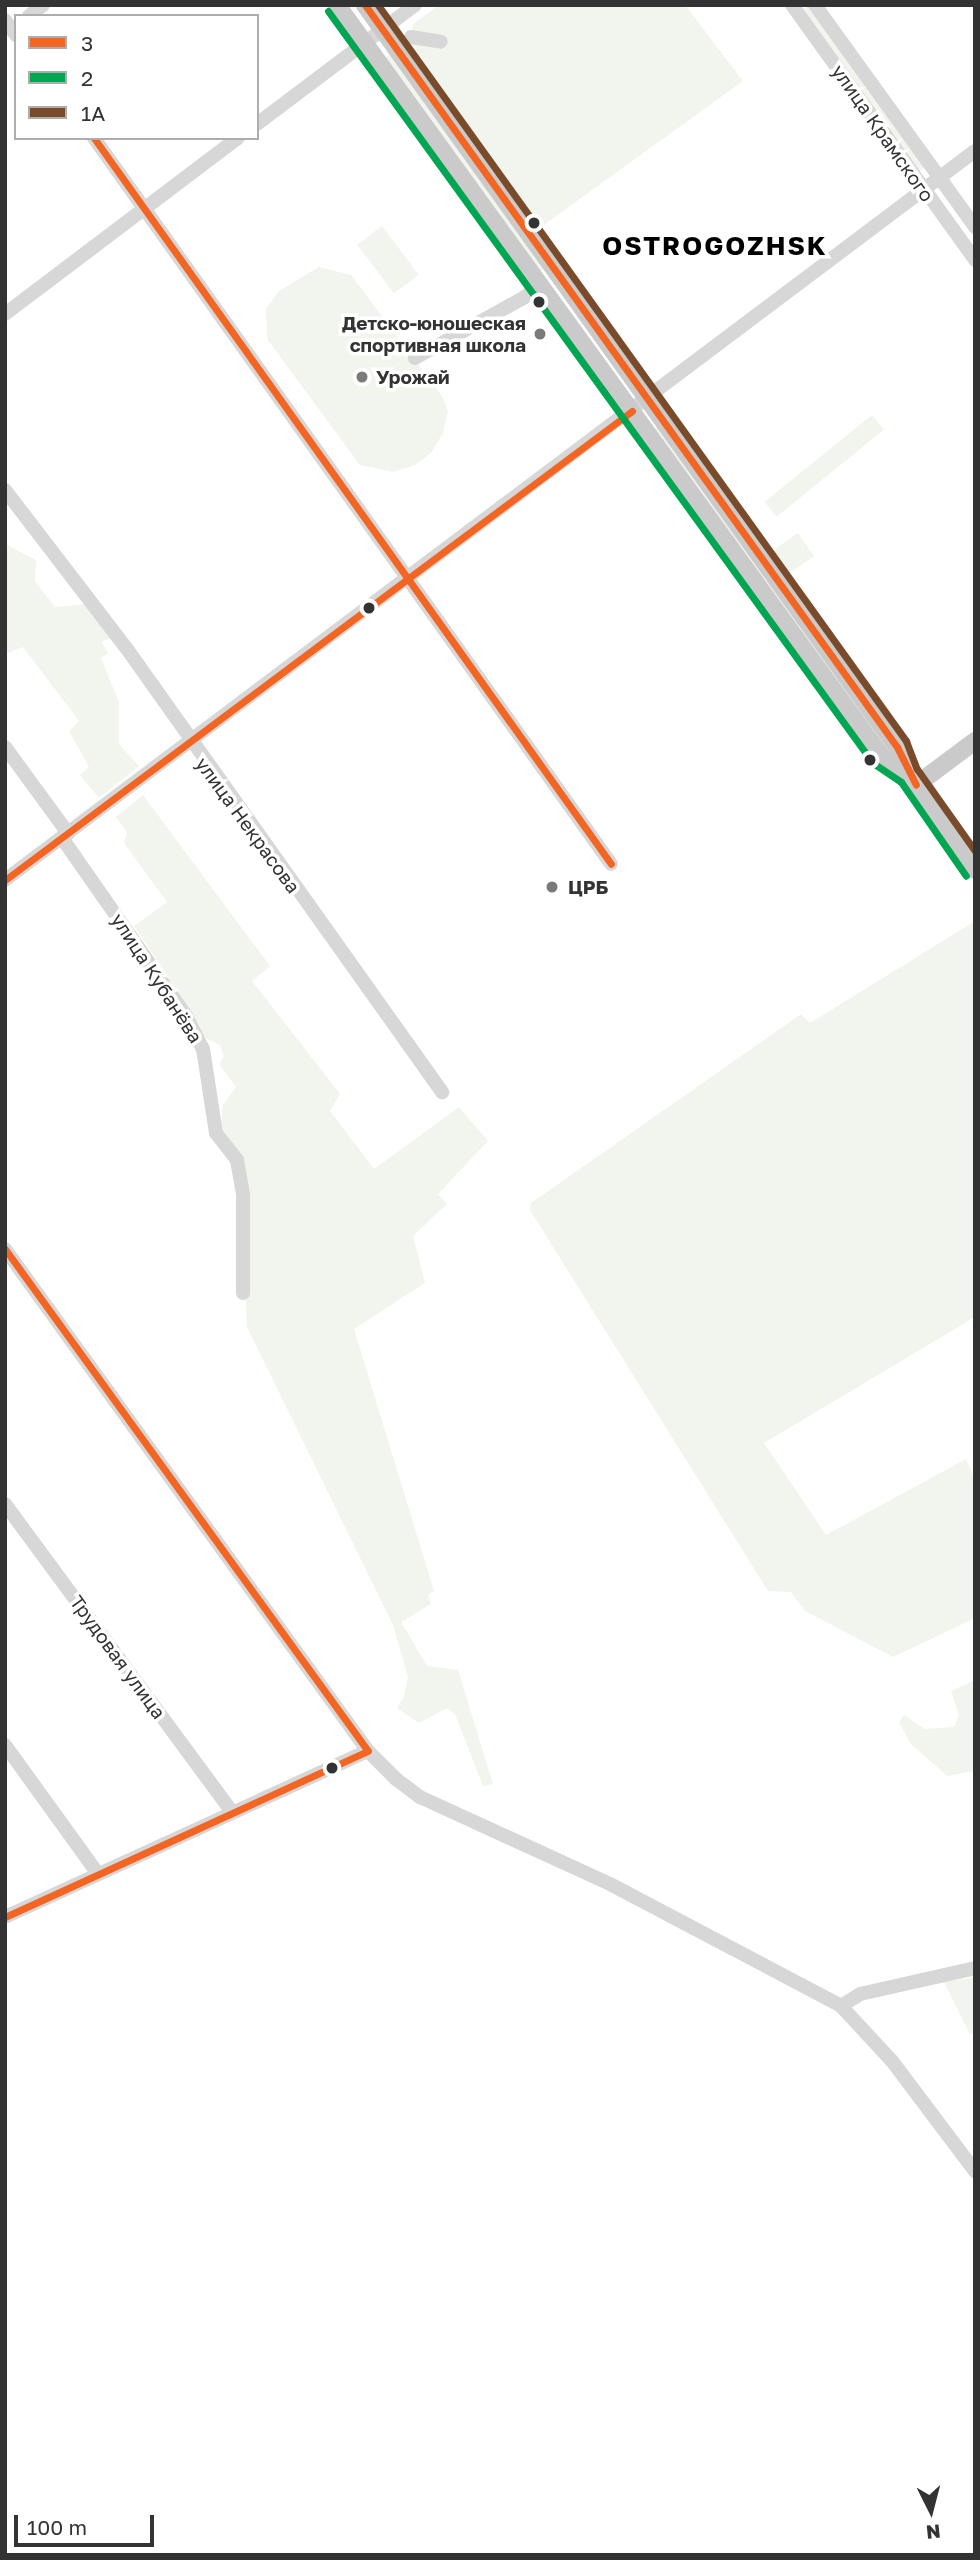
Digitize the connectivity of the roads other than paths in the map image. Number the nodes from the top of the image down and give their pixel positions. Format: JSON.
{"nodes":[{"id":1,"x":337,"y":5,"type":"edge"},
{"id":2,"x":365,"y":5,"type":"edge"},
{"id":3,"x":415,"y":5,"type":"edge"},
{"id":4,"x":792,"y":5,"type":"edge"},
{"id":5,"x":815,"y":5,"type":"edge"},
{"id":6,"x":383,"y":30,"type":"junction"},
{"id":7,"x":411,"y":37,"type":"dead end"},
{"id":8,"x":441,"y":42,"type":"dead end"},
{"id":9,"x":365,"y":44,"type":"junction"},
{"id":10,"x":259,"y":123,"type":"edge"},
{"id":11,"x":96,"y":140,"type":"edge"},
{"id":12,"x":235,"y":140,"type":"edge"},
{"id":13,"x":975,"y":151,"type":"edge"},
{"id":14,"x":939,"y":178,"type":"junction"},
{"id":15,"x":924,"y":191,"type":"junction"},
{"id":16,"x":146,"y":207,"type":"junction"},
{"id":17,"x":975,"y":227,"type":"edge"},
{"id":18,"x":975,"y":260,"type":"edge"},
{"id":19,"x":556,"y":271,"type":"junction"},
{"id":20,"x":538,"y":284,"type":"junction"},
{"id":21,"x":5,"y":314,"type":"edge"},
{"id":22,"x":415,"y":358,"type":"dead end"},
{"id":23,"x":647,"y":400,"type":"junction"},
{"id":24,"x":632,"y":411,"type":"junction"},
{"id":25,"x":5,"y":490,"type":"edge"},
{"id":26,"x":407,"y":576,"type":"junction"},
{"id":27,"x":975,"y":741,"type":"edge"},
{"id":28,"x":190,"y":744,"type":"junction"},
{"id":29,"x":5,"y":747,"type":"edge"},
{"id":30,"x":912,"y":780,"type":"junction"},
{"id":31,"x":65,"y":835,"type":"junction"},
{"id":32,"x":611,"y":864,"type":"dead end"},
{"id":33,"x":975,"y":870,"type":"edge"},
{"id":34,"x":5,"y":880,"type":"edge"},
{"id":35,"x":442,"y":1092,"type":"dead end"},
{"id":36,"x":5,"y":1250,"type":"edge"},
{"id":37,"x":243,"y":1293,"type":"dead end"},
{"id":38,"x":5,"y":1503,"type":"edge"},
{"id":39,"x":5,"y":1745,"type":"edge"},
{"id":40,"x":368,"y":1751,"type":"junction"},
{"id":41,"x":231,"y":1811,"type":"junction"},
{"id":42,"x":98,"y":1874,"type":"junction"},
{"id":43,"x":5,"y":1917,"type":"edge"},
{"id":44,"x":975,"y":1968,"type":"edge"},
{"id":45,"x":841,"y":2006,"type":"junction"},
{"id":46,"x":975,"y":2171,"type":"edge"}],
"edges":[{"from":1,"to":9,"type":"main road"},
{"from":2,"to":6,"type":"main road"},
{"from":3,"to":6,"type":"street"},
{"from":4,"to":15,"type":"street","name":"улица Крамского"},
{"from":5,"to":14,"type":"street","name":"улица Крамского"},
{"from":6,"to":9,"type":"street"},
{"from":6,"to":19,"type":"main road"},
{"from":7,"to":8,"type":"street"},
{"from":9,"to":10,"type":"street"},
{"from":9,"to":20,"type":"main road"},
{"from":11,"to":16,"type":"street"},
{"from":12,"to":16,"type":"street"},
{"from":13,"to":14,"type":"street"},
{"from":14,"to":15,"type":"street"},
{"from":14,"to":17,"type":"street","name":"улица Крамского"},
{"from":15,"to":18,"type":"street","name":"улица Крамского"},
{"from":15,"to":23,"type":"street"},
{"from":16,"to":21,"type":"street"},
{"from":16,"to":26,"type":"street"},
{"from":19,"to":20,"type":"main road"},
{"from":19,"to":23,"type":"main road"},
{"from":20,"to":22,"type":"street"},
{"from":20,"to":24,"type":"main road"},
{"from":23,"to":24,"type":"street"},
{"from":23,"to":30,"type":"main road"},
{"from":24,"to":26,"type":"street"},
{"from":24,"to":30,"type":"main road"},
{"from":25,"to":28,"type":"street","name":"улица Некрасова"},
{"from":26,"to":28,"type":"street"},
{"from":26,"to":32,"type":"street"},
{"from":27,"to":30,"type":"main road"},
{"from":28,"to":31,"type":"street"},
{"from":28,"to":35,"type":"street","name":"улица Некрасова"},
{"from":29,"to":31,"type":"street","name":"улица Кубанёва"},
{"from":30,"to":33,"type":"main road"},
{"from":31,"to":34,"type":"street"},
{"from":31,"to":37,"type":"street","name":"улица Кубанёва"},
{"from":36,"to":40,"type":"street"},
{"from":38,"to":41,"type":"street","name":"Трудовая улица"},
{"from":39,"to":42,"type":"street"},
{"from":40,"to":41,"type":"street"},
{"from":40,"to":45,"type":"street"},
{"from":41,"to":42,"type":"street"},
{"from":42,"to":43,"type":"street"},
{"from":44,"to":45,"type":"street"},
{"from":45,"to":46,"type":"street"}]}
